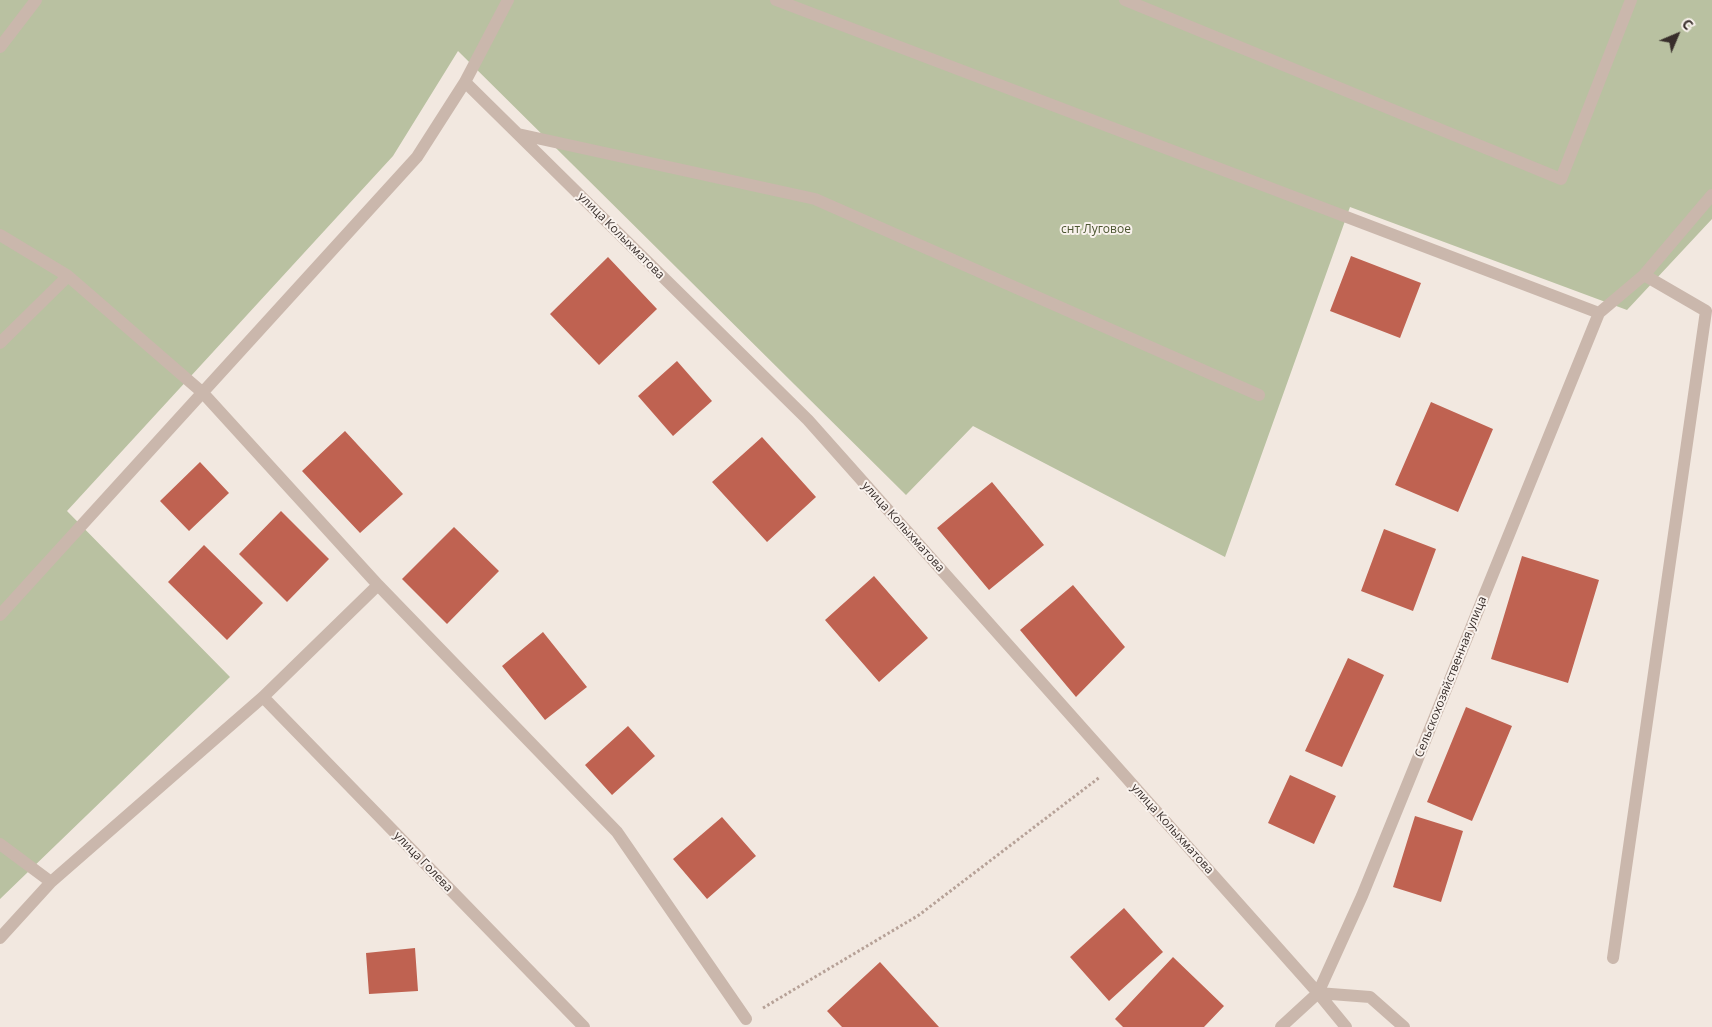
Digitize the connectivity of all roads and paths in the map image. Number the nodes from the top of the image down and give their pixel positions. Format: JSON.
{"nodes":[{"id":1,"x":36,"y":0,"type":"edge"},
{"id":2,"x":508,"y":0,"type":"edge"},
{"id":3,"x":776,"y":0,"type":"edge"},
{"id":4,"x":1125,"y":0,"type":"edge"},
{"id":5,"x":1631,"y":0,"type":"edge"},
{"id":6,"x":1,"y":42,"type":"edge"},
{"id":7,"x":465,"y":82,"type":"junction"},
{"id":8,"x":518,"y":134,"type":"junction"},
{"id":9,"x":1712,"y":195,"type":"edge"},
{"id":10,"x":0,"y":235,"type":"edge"},
{"id":11,"x":1644,"y":275,"type":"junction"},
{"id":12,"x":68,"y":276,"type":"junction"},
{"id":13,"x":1599,"y":314,"type":"junction"},
{"id":14,"x":0,"y":343,"type":"edge"},
{"id":15,"x":203,"y":393,"type":"junction"},
{"id":16,"x":1259,"y":394,"type":"dead end"},
{"id":17,"x":378,"y":585,"type":"junction"},
{"id":18,"x":0,"y":616,"type":"edge"},
{"id":19,"x":263,"y":697,"type":"junction"},
{"id":20,"x":1115,"y":765,"type":"junction"},
{"id":21,"x":0,"y":844,"type":"edge"},
{"id":22,"x":51,"y":882,"type":"junction"},
{"id":23,"x":0,"y":938,"type":"edge"},
{"id":24,"x":1613,"y":958,"type":"dead end"},
{"id":25,"x":1318,"y":993,"type":"junction"},
{"id":26,"x":746,"y":1019,"type":"joint"},
{"id":27,"x":584,"y":1027,"type":"edge"},
{"id":28,"x":1281,"y":1027,"type":"edge"},
{"id":29,"x":1346,"y":1027,"type":"edge"},
{"id":30,"x":1404,"y":1027,"type":"edge"}],
"edges":[{"from":1,"to":6,"type":"street"},
{"from":2,"to":7,"type":"street"},
{"from":3,"to":13,"type":"street"},
{"from":4,"to":5,"type":"street"},
{"from":7,"to":8,"type":"street","name":"улица Колыхматова"},
{"from":7,"to":15,"type":"street"},
{"from":8,"to":16,"type":"street"},
{"from":8,"to":20,"type":"street","name":"улица Колыхматова"},
{"from":9,"to":11,"type":"street"},
{"from":10,"to":12,"type":"street"},
{"from":11,"to":13,"type":"street"},
{"from":11,"to":24,"type":"street"},
{"from":12,"to":14,"type":"street"},
{"from":12,"to":15,"type":"street"},
{"from":13,"to":25,"type":"street","name":"Сельскохозяйственная улица"},
{"from":15,"to":17,"type":"street"},
{"from":15,"to":18,"type":"street"},
{"from":17,"to":19,"type":"street"},
{"from":17,"to":26,"type":"street"},
{"from":19,"to":22,"type":"street"},
{"from":19,"to":27,"type":"street","name":"улица Голева"},
{"from":20,"to":25,"type":"street","name":"улица Колыхматова"},
{"from":20,"to":26,"type":"path"},
{"from":21,"to":22,"type":"street"},
{"from":22,"to":23,"type":"street"},
{"from":25,"to":28,"type":"street","name":"Сельскохозяйственная улица"},
{"from":25,"to":29,"type":"street","name":"улица Колыхматова"},
{"from":25,"to":30,"type":"street"}]}
